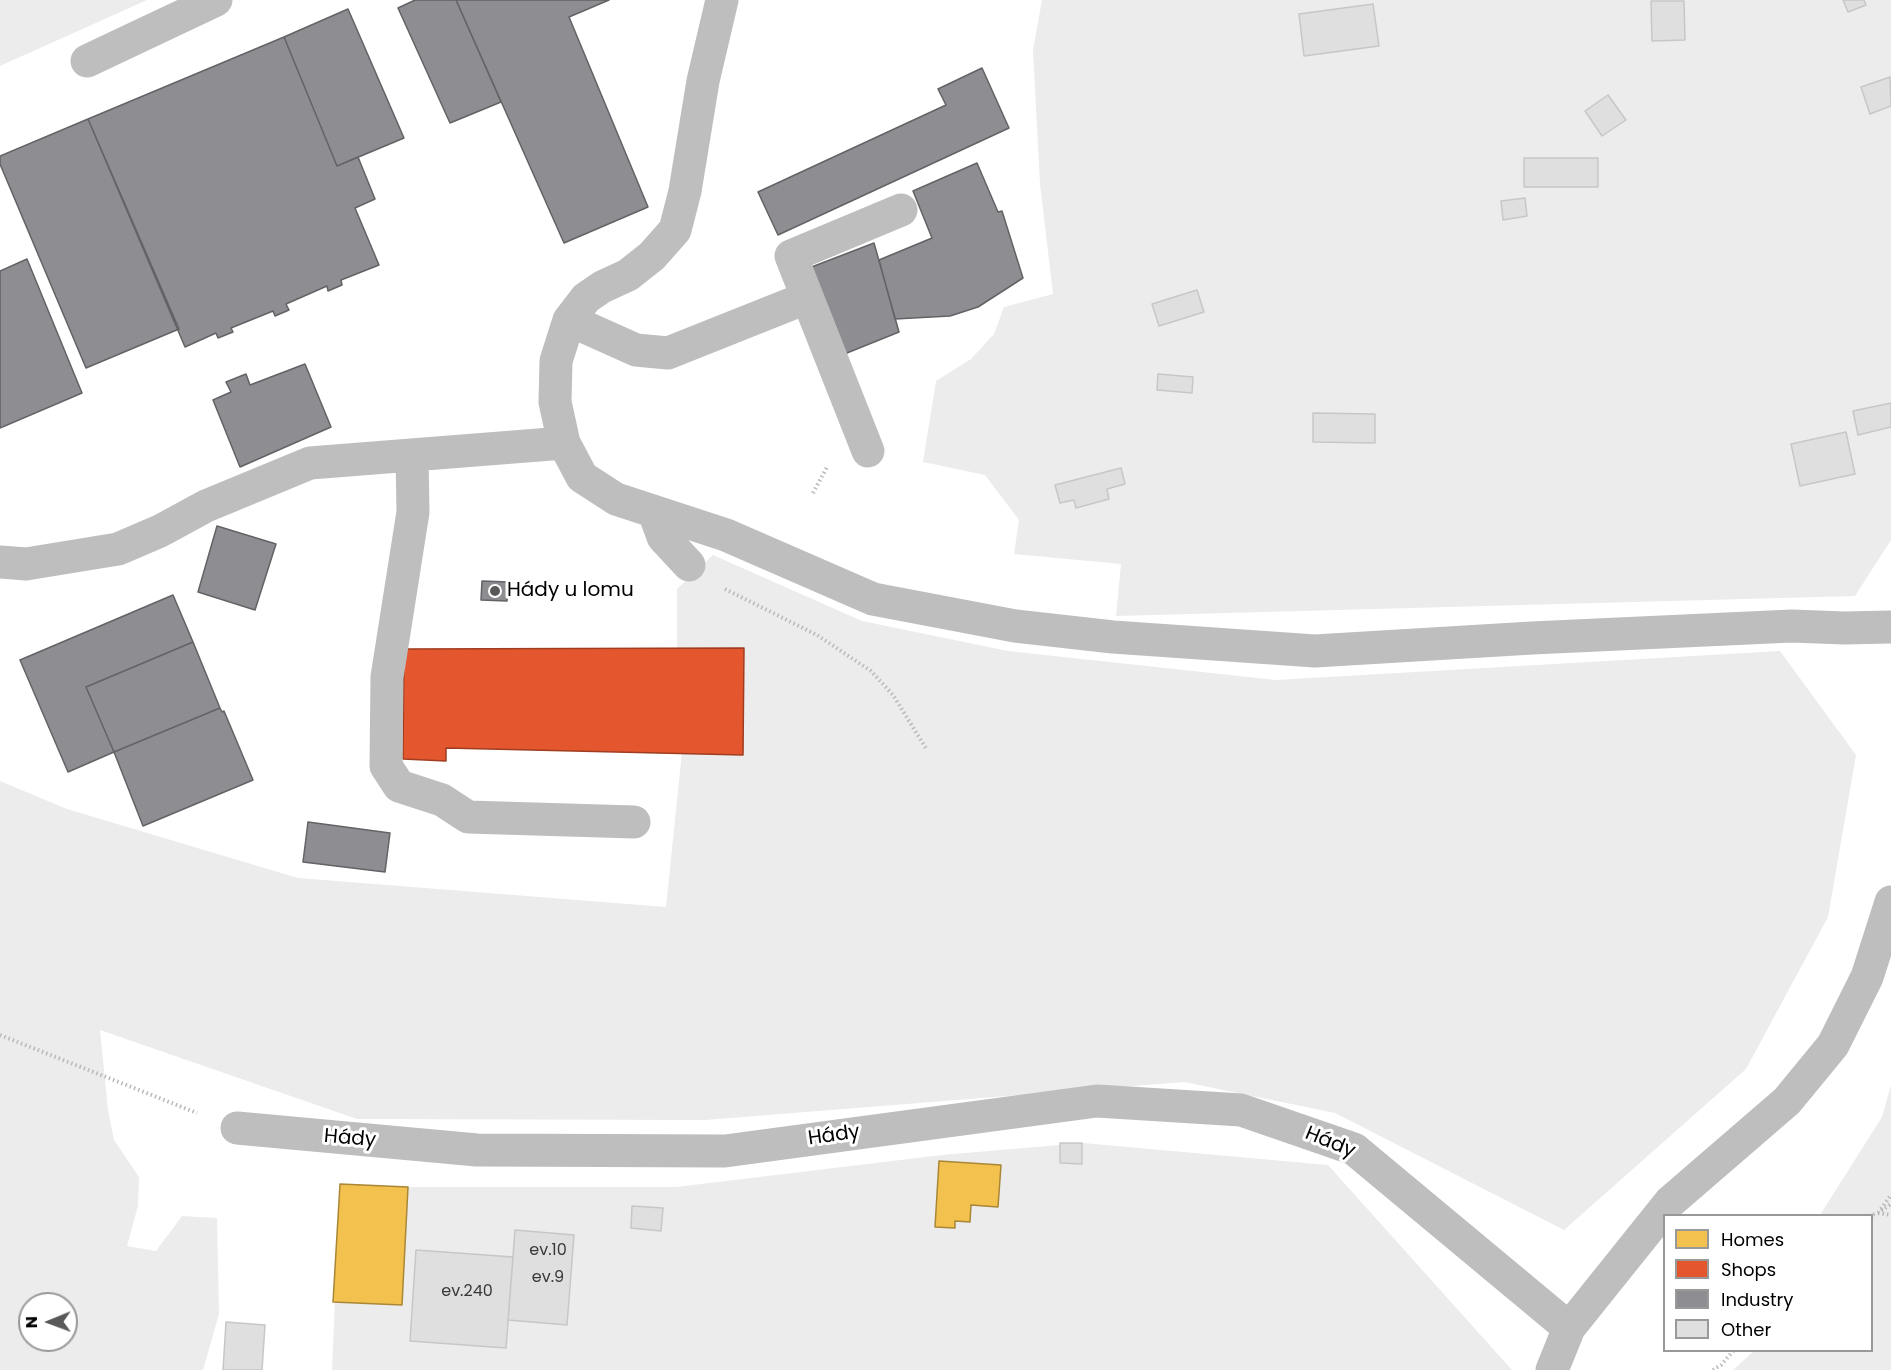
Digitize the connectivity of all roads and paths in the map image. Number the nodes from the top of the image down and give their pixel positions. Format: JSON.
{"nodes":[{"id":1,"x":216,"y":0,"type":"edge"},
{"id":2,"x":722,"y":0,"type":"edge"},
{"id":3,"x":87,"y":61,"type":"dead end"},
{"id":4,"x":901,"y":210,"type":"dead end"},
{"id":5,"x":806,"y":298,"type":"junction"},
{"id":6,"x":569,"y":320,"type":"junction"},
{"id":7,"x":564,"y":443,"type":"junction"},
{"id":8,"x":867,"y":451,"type":"dead end"},
{"id":9,"x":412,"y":456,"type":"junction"},
{"id":10,"x":819,"y":482,"type":"dead end"},
{"id":11,"x":813,"y":493,"type":"dead end"},
{"id":12,"x":654,"y":512,"type":"junction"},
{"id":13,"x":0,"y":562,"type":"edge"},
{"id":14,"x":689,"y":565,"type":"joint"},
{"id":15,"x":1891,"y":627,"type":"edge"},
{"id":16,"x":927,"y":750,"type":"dead end"},
{"id":17,"x":634,"y":822,"type":"dead end"},
{"id":18,"x":1891,"y":902,"type":"edge"},
{"id":19,"x":0,"y":1035,"type":"edge"},
{"id":20,"x":237,"y":1128,"type":"joint"},
{"id":21,"x":1891,"y":1195,"type":"edge"},
{"id":22,"x":1891,"y":1204,"type":"edge"},
{"id":23,"x":1878,"y":1213,"type":"junction"},
{"id":24,"x":1891,"y":1213,"type":"edge"},
{"id":25,"x":1873,"y":1214,"type":"edge"},
{"id":26,"x":1569,"y":1328,"type":"junction"},
{"id":27,"x":1732,"y":1352,"type":"edge"},
{"id":28,"x":1552,"y":1370,"type":"edge"},
{"id":29,"x":1713,"y":1370,"type":"edge"}],
"edges":[{"from":1,"to":3,"type":"street"},
{"from":2,"to":6,"type":"street"},
{"from":4,"to":5,"type":"street"},
{"from":5,"to":6,"type":"street"},
{"from":5,"to":8,"type":"street"},
{"from":6,"to":7,"type":"street"},
{"from":7,"to":9,"type":"street"},
{"from":7,"to":12,"type":"street"},
{"from":9,"to":13,"type":"street"},
{"from":9,"to":17,"type":"street"},
{"from":10,"to":11,"type":"path"},
{"from":12,"to":14,"type":"street"},
{"from":12,"to":15,"type":"street"},
{"from":14,"to":16,"type":"path"},
{"from":18,"to":26,"type":"street"},
{"from":19,"to":20,"type":"path"},
{"from":20,"to":26,"type":"street","name":"Hády"},
{"from":21,"to":23,"type":"path"},
{"from":22,"to":23,"type":"path"},
{"from":23,"to":24,"type":"path"},
{"from":23,"to":25,"type":"path"},
{"from":26,"to":28,"type":"street"},
{"from":27,"to":29,"type":"path"}]}
